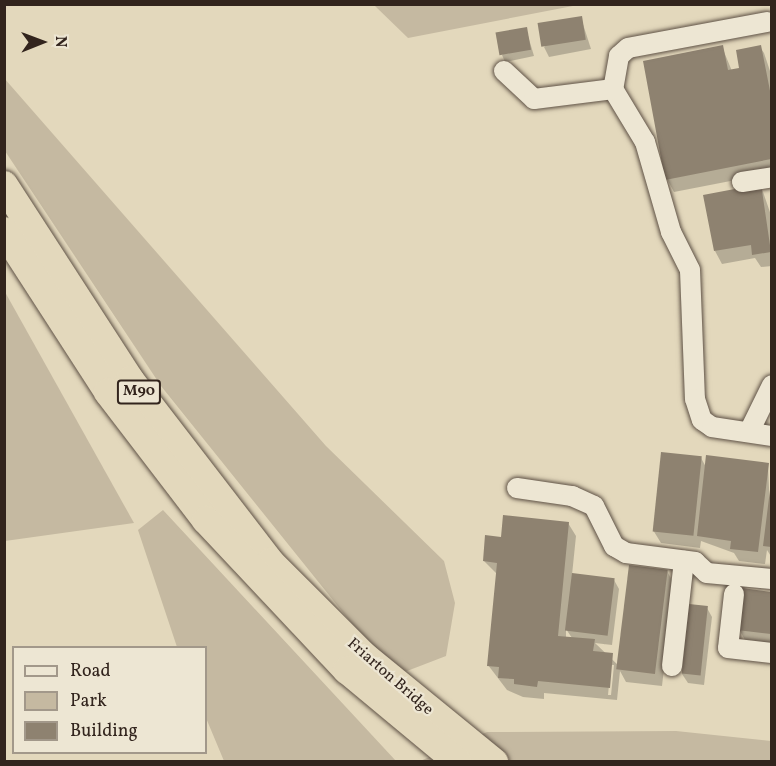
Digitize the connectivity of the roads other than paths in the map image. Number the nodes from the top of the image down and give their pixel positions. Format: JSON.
{"nodes":[{"id":1,"x":767,"y":22,"type":"dead end"},
{"id":2,"x":504,"y":71,"type":"dead end"},
{"id":3,"x":613,"y":89,"type":"junction"},
{"id":4,"x":771,"y":177,"type":"edge"},
{"id":5,"x":742,"y":182,"type":"dead end"},
{"id":6,"x":4,"y":185,"type":"edge"},
{"id":7,"x":4,"y":231,"type":"edge"},
{"id":8,"x":771,"y":385,"type":"edge"},
{"id":9,"x":749,"y":432,"type":"junction"},
{"id":10,"x":771,"y":436,"type":"edge"},
{"id":11,"x":517,"y":488,"type":"dead end"},
{"id":12,"x":684,"y":561,"type":"junction"},
{"id":13,"x":771,"y":579,"type":"edge"},
{"id":14,"x":285,"y":592,"type":"junction"},
{"id":15,"x":734,"y":594,"type":"dead end"},
{"id":16,"x":771,"y":653,"type":"edge"},
{"id":17,"x":672,"y":666,"type":"dead end"},
{"id":18,"x":458,"y":762,"type":"edge"},
{"id":19,"x":494,"y":762,"type":"edge"}],
"edges":[{"from":1,"to":3,"type":"lane"},
{"from":2,"to":3,"type":"lane"},
{"from":3,"to":9,"type":"lane"},
{"from":4,"to":5,"type":"lane"},
{"from":6,"to":14,"type":"highway","number":"M90"},
{"from":7,"to":14,"type":"highway","number":"M90"},
{"from":8,"to":9,"type":"lane"},
{"from":9,"to":10,"type":"lane"},
{"from":11,"to":12,"type":"lane"},
{"from":12,"to":13,"type":"lane"},
{"from":12,"to":17,"type":"lane"},
{"from":14,"to":18,"type":"highway","name":"Friarton Bridge","number":"M90"},
{"from":14,"to":19,"type":"highway","name":"Friarton Bridge","number":"M90"},
{"from":15,"to":16,"type":"lane"}]}
